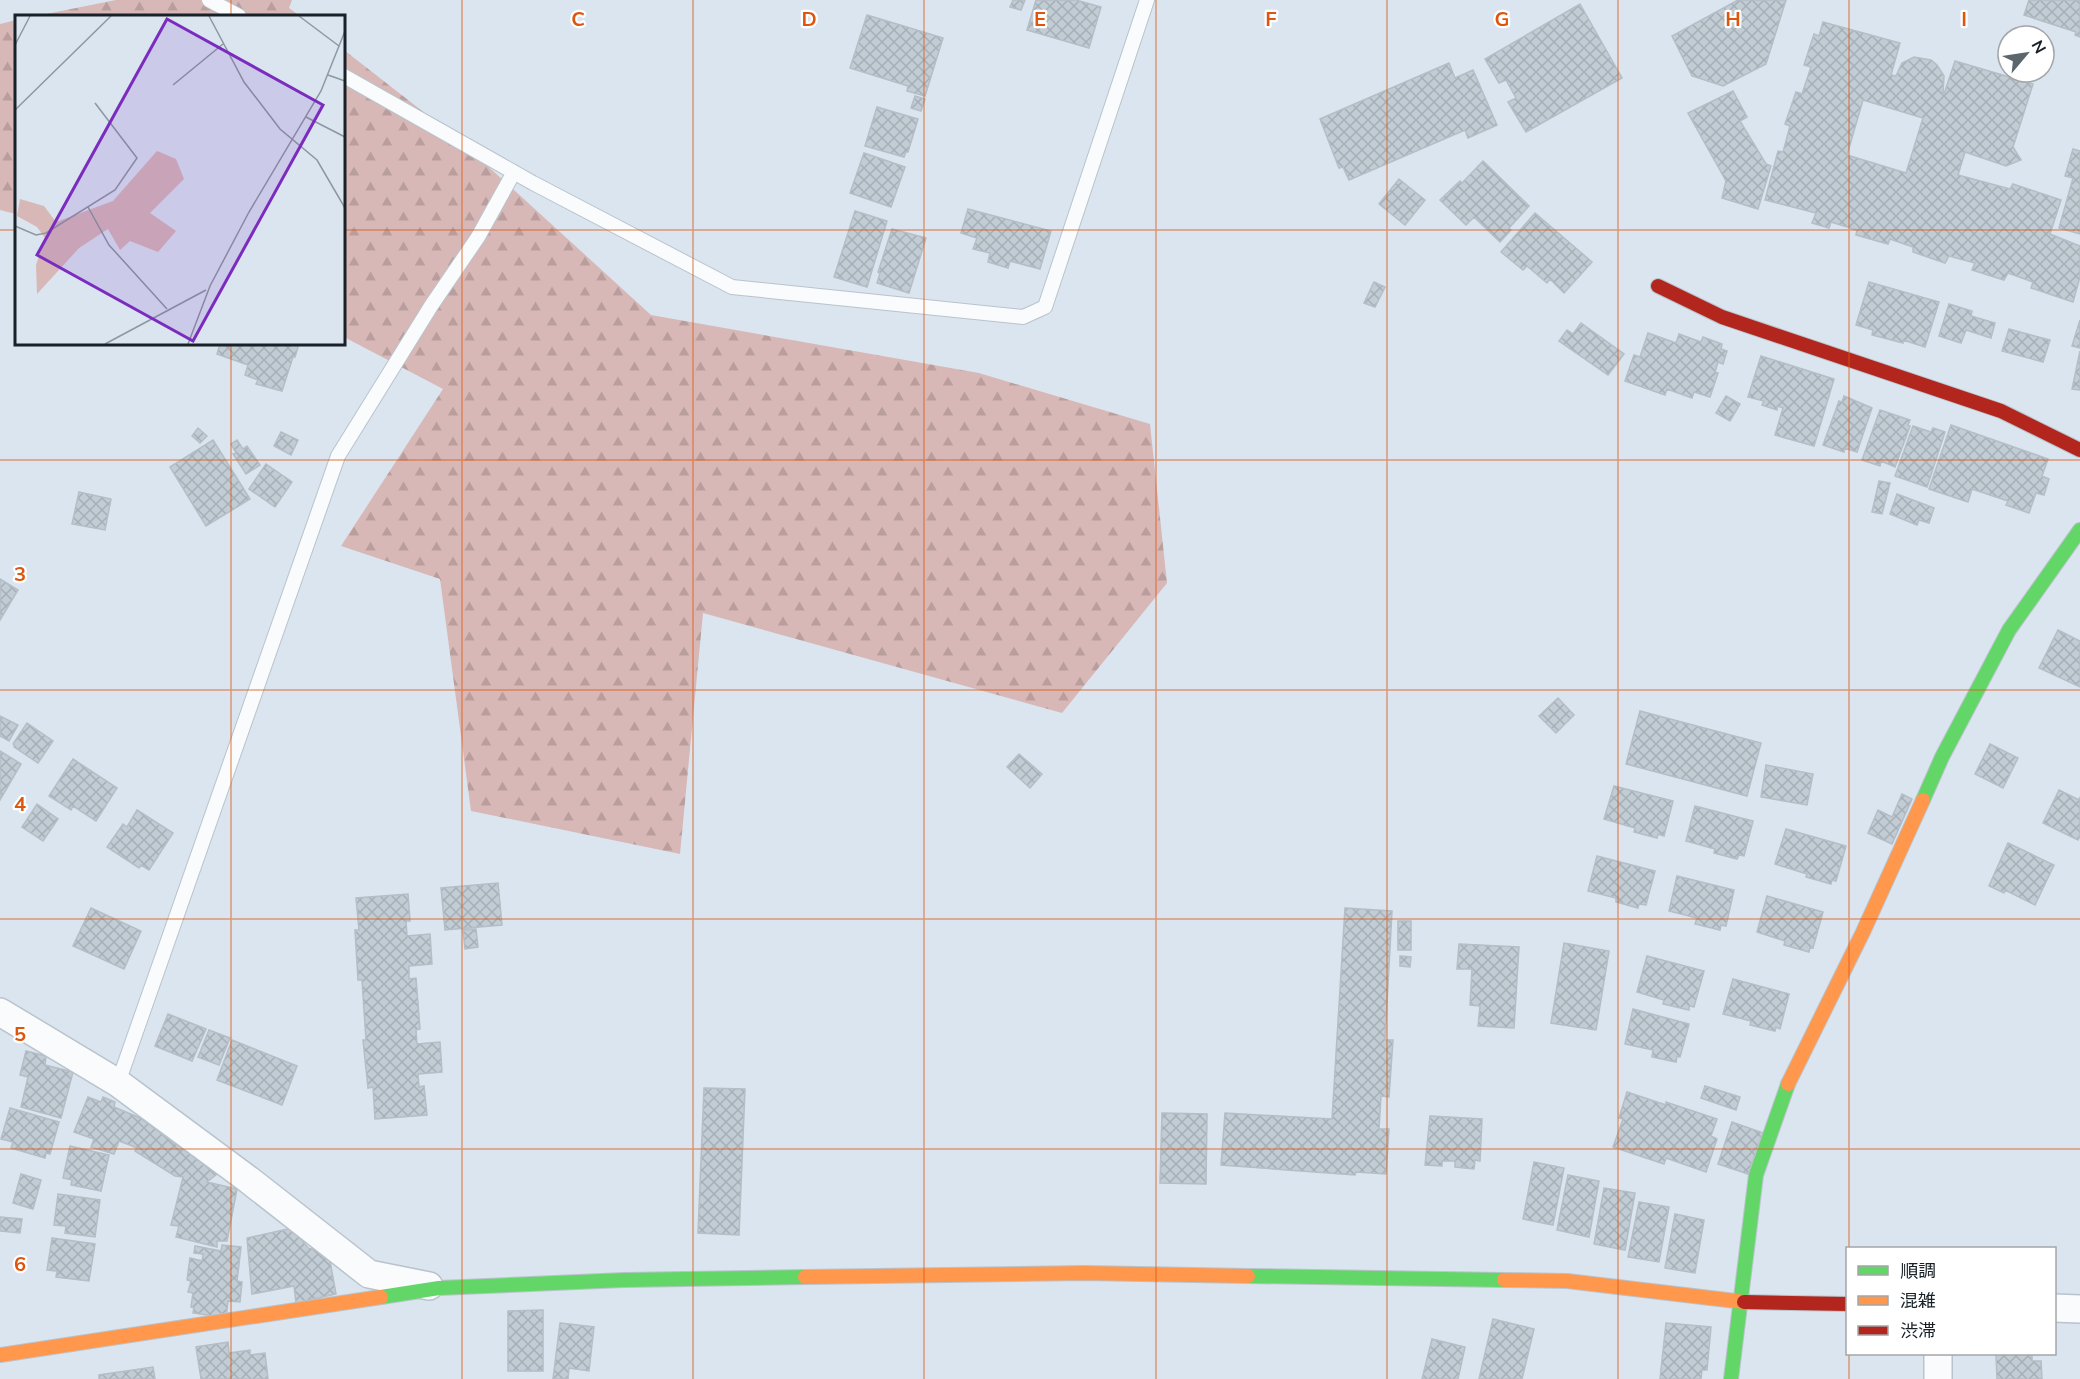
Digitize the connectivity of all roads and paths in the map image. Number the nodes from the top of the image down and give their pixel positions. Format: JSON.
{"nodes":[{"id":1,"x":209,"y":0,"type":"edge"},
{"id":2,"x":1147,"y":0,"type":"edge"},
{"id":3,"x":236,"y":15,"type":"edge"},
{"id":4,"x":345,"y":77,"type":"edge"},
{"id":5,"x":514,"y":172,"type":"junction"},
{"id":6,"x":1658,"y":286,"type":"dead end"},
{"id":7,"x":2080,"y":450,"type":"edge"},
{"id":8,"x":2080,"y":530,"type":"edge"},
{"id":9,"x":0,"y":1012,"type":"edge"},
{"id":10,"x":118,"y":1083,"type":"junction"},
{"id":11,"x":439,"y":1288,"type":"junction"},
{"id":12,"x":1742,"y":1302,"type":"junction"},
{"id":13,"x":1846,"y":1304,"type":"edge"},
{"id":14,"x":2056,"y":1308,"type":"edge"},
{"id":15,"x":2080,"y":1309,"type":"edge"},
{"id":16,"x":0,"y":1355,"type":"edge"},
{"id":17,"x":1938,"y":1355,"type":"edge"},
{"id":18,"x":1731,"y":1379,"type":"edge"},
{"id":19,"x":1938,"y":1379,"type":"edge"}],
"edges":[{"from":1,"to":3,"type":"lane"},
{"from":2,"to":5,"type":"lane"},
{"from":4,"to":5,"type":"lane"},
{"from":5,"to":10,"type":"lane"},
{"from":6,"to":7,"type":"street"},
{"from":8,"to":12,"type":"street"},
{"from":9,"to":10,"type":"street"},
{"from":10,"to":11,"type":"street"},
{"from":11,"to":12,"type":"street"},
{"from":11,"to":16,"type":"street"},
{"from":12,"to":13,"type":"street"},
{"from":12,"to":18,"type":"street"},
{"from":14,"to":15,"type":"street"},
{"from":17,"to":19,"type":"street"}]}
